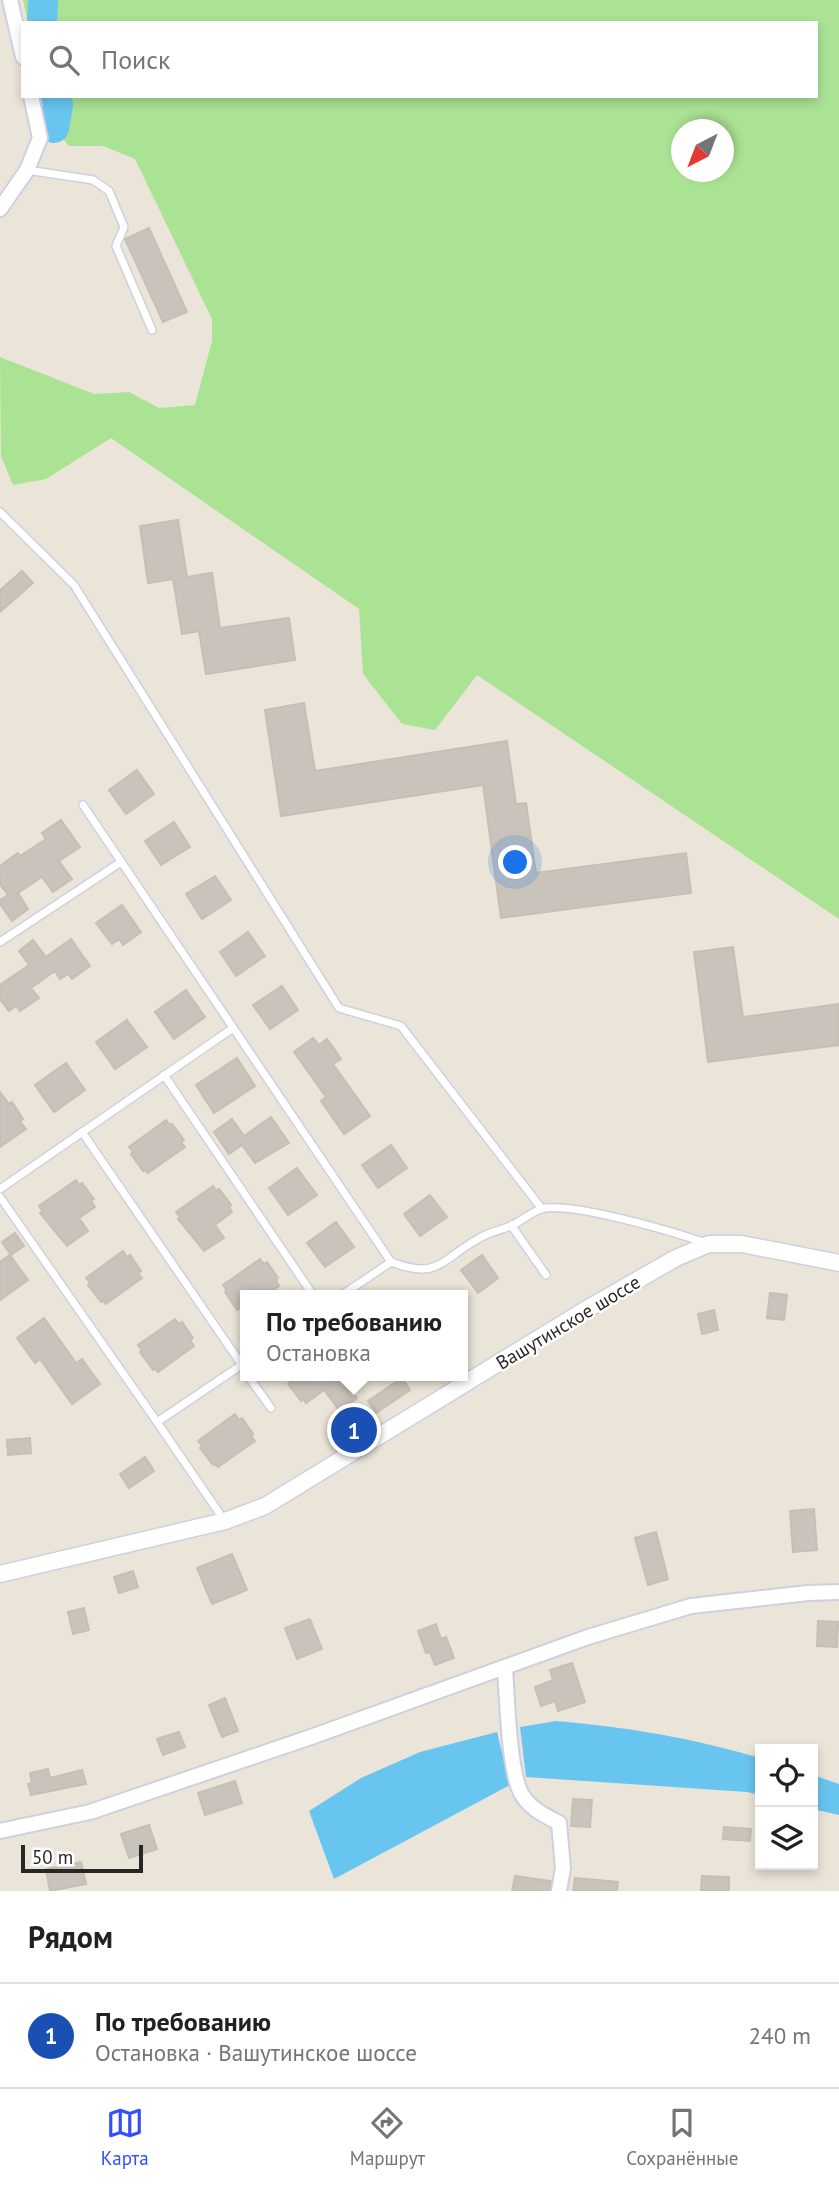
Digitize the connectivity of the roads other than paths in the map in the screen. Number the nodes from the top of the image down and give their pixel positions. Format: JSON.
{"nodes":[{"id":1,"x":10,"y":0,"type":"edge"},
{"id":2,"x":21,"y":48,"type":"edge"},
{"id":3,"x":31,"y":98,"type":"edge"},
{"id":4,"x":27,"y":170,"type":"junction"},
{"id":5,"x":0,"y":209,"type":"edge"},
{"id":6,"x":152,"y":330,"type":"dead end"},
{"id":7,"x":0,"y":512,"type":"edge"},
{"id":8,"x":83,"y":805,"type":"dead end"},
{"id":9,"x":121,"y":862,"type":"junction"},
{"id":10,"x":0,"y":942,"type":"edge"},
{"id":11,"x":233,"y":1028,"type":"junction"},
{"id":12,"x":164,"y":1075,"type":"junction"},
{"id":13,"x":82,"y":1132,"type":"junction"},
{"id":14,"x":0,"y":1189,"type":"edge"},
{"id":15,"x":0,"y":1196,"type":"edge"},
{"id":16,"x":542,"y":1209,"type":"junction"},
{"id":17,"x":511,"y":1225,"type":"junction"},
{"id":18,"x":709,"y":1244,"type":"junction"},
{"id":19,"x":391,"y":1262,"type":"junction"},
{"id":20,"x":839,"y":1263,"type":"edge"},
{"id":21,"x":546,"y":1275,"type":"dead end"},
{"id":22,"x":310,"y":1290,"type":"edge"},
{"id":23,"x":349,"y":1290,"type":"edge"},
{"id":24,"x":240,"y":1361,"type":"edge"},
{"id":25,"x":240,"y":1371,"type":"edge"},
{"id":26,"x":253,"y":1381,"type":"edge"},
{"id":27,"x":271,"y":1408,"type":"dead end"},
{"id":28,"x":157,"y":1422,"type":"junction"},
{"id":29,"x":225,"y":1521,"type":"junction"},
{"id":30,"x":0,"y":1574,"type":"edge"},
{"id":31,"x":839,"y":1592,"type":"edge"},
{"id":32,"x":505,"y":1668,"type":"junction"},
{"id":33,"x":0,"y":1831,"type":"edge"},
{"id":34,"x":559,"y":1891,"type":"edge"}],
"edges":[{"from":1,"to":2,"type":"street"},
{"from":3,"to":4,"type":"street"},
{"from":4,"to":5,"type":"street"},
{"from":4,"to":6,"type":"lane"},
{"from":7,"to":16,"type":"lane"},
{"from":8,"to":9,"type":"lane"},
{"from":9,"to":10,"type":"lane"},
{"from":9,"to":11,"type":"lane"},
{"from":11,"to":12,"type":"lane"},
{"from":11,"to":19,"type":"lane"},
{"from":12,"to":13,"type":"lane"},
{"from":12,"to":22,"type":"lane"},
{"from":13,"to":14,"type":"lane"},
{"from":13,"to":24,"type":"lane"},
{"from":15,"to":28,"type":"lane"},
{"from":16,"to":17,"type":"lane"},
{"from":16,"to":18,"type":"lane"},
{"from":17,"to":19,"type":"lane"},
{"from":17,"to":21,"type":"lane"},
{"from":18,"to":20,"type":"street","name":"Вашутинское шоссе"},
{"from":18,"to":29,"type":"street","name":"Вашутинское шоссе"},
{"from":19,"to":23,"type":"lane"},
{"from":25,"to":28,"type":"lane"},
{"from":26,"to":27,"type":"lane"},
{"from":28,"to":29,"type":"lane"},
{"from":29,"to":30,"type":"street","name":"Вашутинское шоссе"},
{"from":31,"to":32,"type":"street"},
{"from":32,"to":33,"type":"street"},
{"from":32,"to":34,"type":"street"}]}
